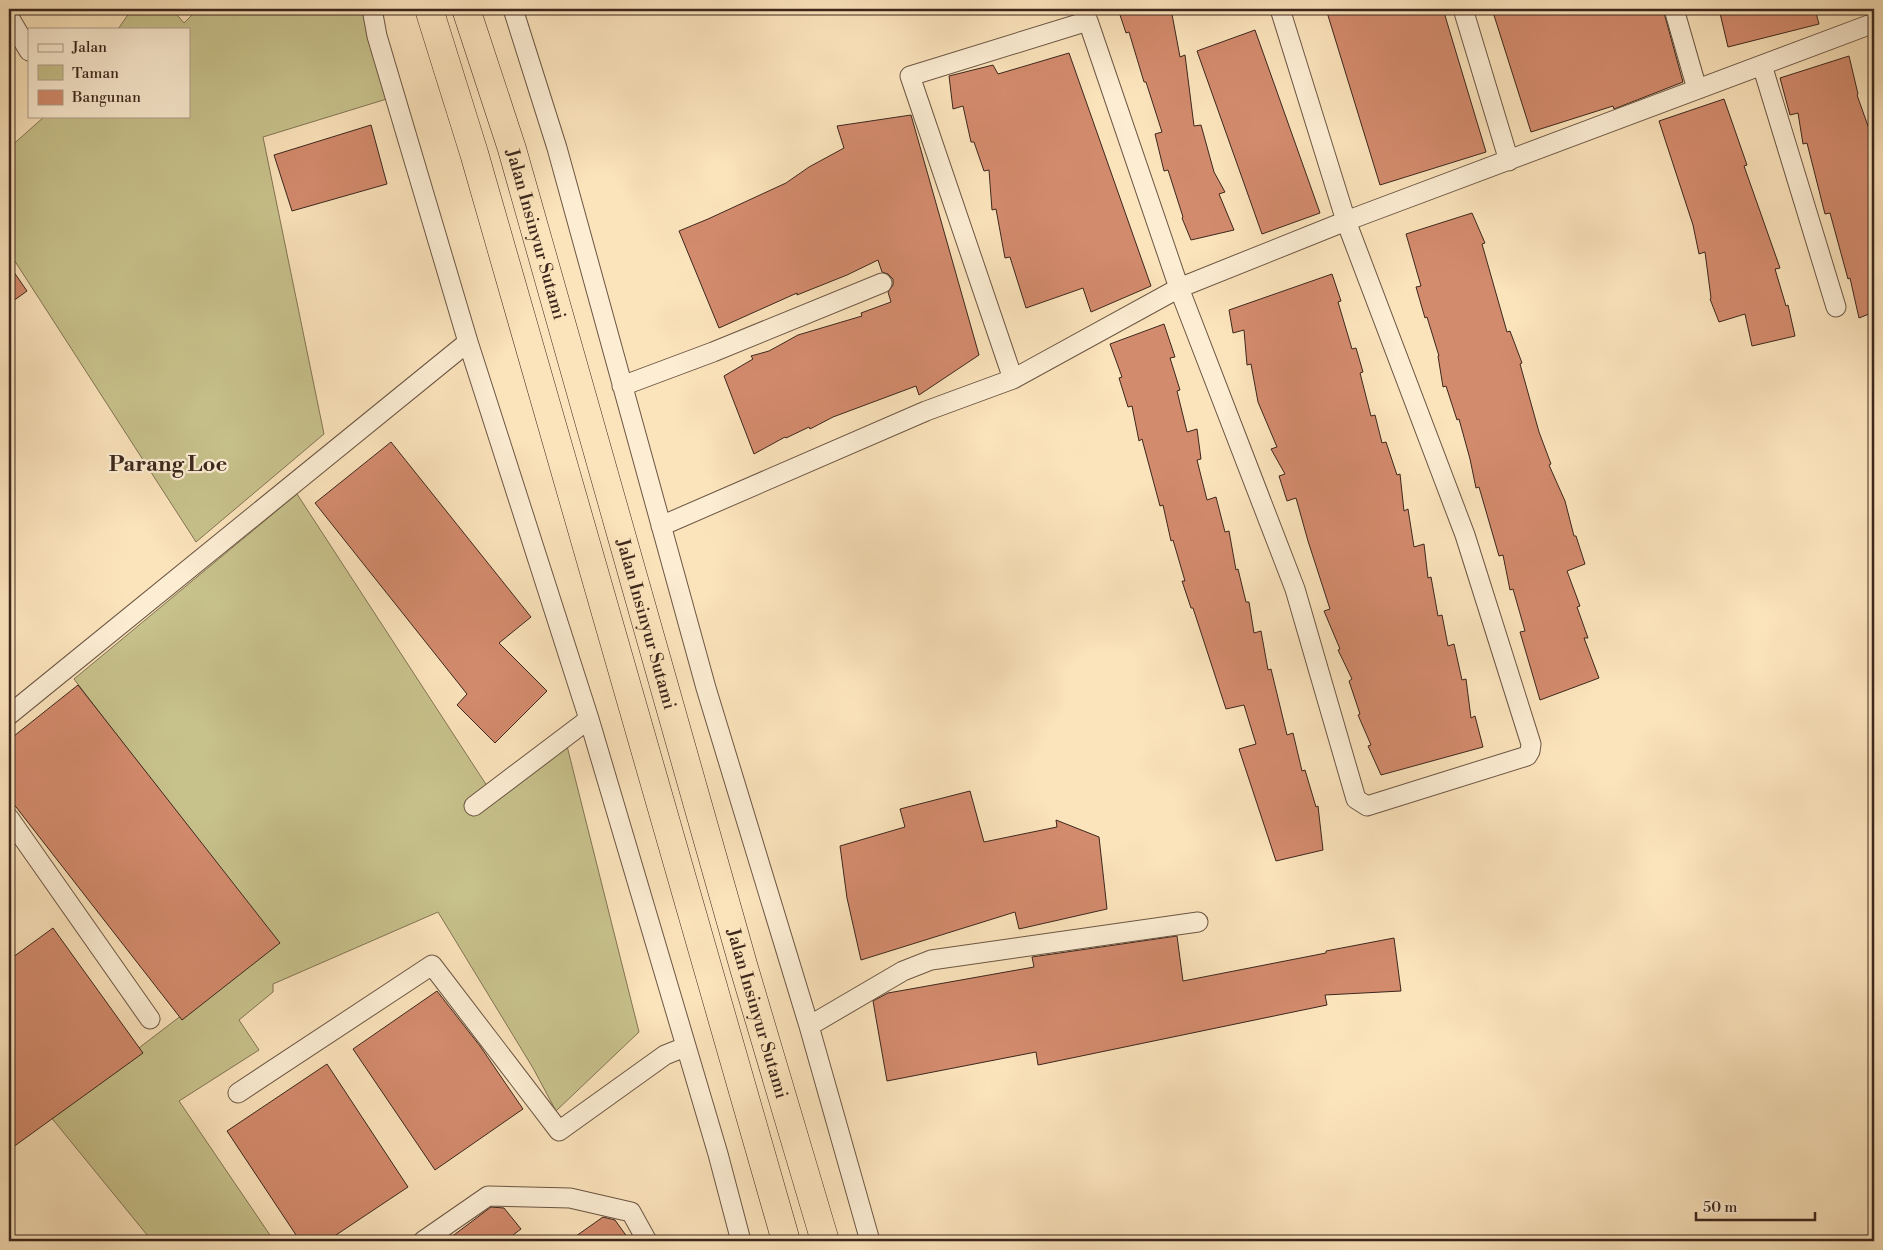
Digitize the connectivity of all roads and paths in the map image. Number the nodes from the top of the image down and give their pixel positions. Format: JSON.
{"nodes":[{"id":1,"x":372,"y":9,"type":"edge"},
{"id":2,"x":430,"y":9,"type":"edge"},
{"id":3,"x":466,"y":9,"type":"edge"},
{"id":4,"x":513,"y":9,"type":"edge"},
{"id":5,"x":1280,"y":9,"type":"edge"},
{"id":6,"x":1463,"y":9,"type":"edge"},
{"id":7,"x":1674,"y":9,"type":"edge"},
{"id":8,"x":9,"y":17,"type":"edge"},
{"id":9,"x":1874,"y":23,"type":"edge"},
{"id":10,"x":28,"y":49,"type":"edge"},
{"id":11,"x":1762,"y":65,"type":"junction"},
{"id":12,"x":1697,"y":89,"type":"junction"},
{"id":13,"x":1509,"y":160,"type":"junction"},
{"id":14,"x":1346,"y":221,"type":"junction"},
{"id":15,"x":882,"y":283,"type":"dead end"},
{"id":16,"x":1179,"y":288,"type":"junction"},
{"id":17,"x":1836,"y":307,"type":"dead end"},
{"id":18,"x":468,"y":342,"type":"junction"},
{"id":19,"x":1013,"y":379,"type":"junction"},
{"id":20,"x":622,"y":386,"type":"junction"},
{"id":21,"x":661,"y":526,"type":"junction"},
{"id":22,"x":9,"y":715,"type":"edge"},
{"id":23,"x":589,"y":719,"type":"junction"},
{"id":24,"x":474,"y":806,"type":"dead end"},
{"id":25,"x":9,"y":818,"type":"edge"},
{"id":26,"x":1198,"y":922,"type":"dead end"},
{"id":27,"x":150,"y":1019,"type":"dead end"},
{"id":28,"x":809,"y":1026,"type":"junction"},
{"id":29,"x":686,"y":1047,"type":"junction"},
{"id":30,"x":238,"y":1093,"type":"dead end"},
{"id":31,"x":423,"y":1241,"type":"edge"},
{"id":32,"x":647,"y":1241,"type":"edge"},
{"id":33,"x":741,"y":1241,"type":"edge"},
{"id":34,"x":786,"y":1241,"type":"edge"},
{"id":35,"x":825,"y":1241,"type":"edge"},
{"id":36,"x":870,"y":1241,"type":"edge"}],
"edges":[{"from":1,"to":18,"type":"street"},
{"from":2,"to":34,"type":"highway","name":"Jalan Insinyur Sutami"},
{"from":3,"to":35,"type":"highway","name":"Jalan Insinyur Sutami"},
{"from":4,"to":20,"type":"street"},
{"from":5,"to":14,"type":"street"},
{"from":6,"to":13,"type":"street"},
{"from":7,"to":12,"type":"street"},
{"from":8,"to":10,"type":"street"},
{"from":9,"to":11,"type":"street"},
{"from":11,"to":12,"type":"street"},
{"from":11,"to":17,"type":"street"},
{"from":12,"to":13,"type":"street"},
{"from":13,"to":14,"type":"street"},
{"from":14,"to":16,"type":"street"},
{"from":14,"to":16,"type":"street"},
{"from":15,"to":20,"type":"street"},
{"from":16,"to":19,"type":"street"},
{"from":16,"to":19,"type":"street"},
{"from":18,"to":22,"type":"street"},
{"from":18,"to":23,"type":"street"},
{"from":19,"to":21,"type":"street"},
{"from":20,"to":21,"type":"street"},
{"from":21,"to":28,"type":"street"},
{"from":23,"to":24,"type":"street"},
{"from":23,"to":29,"type":"street"},
{"from":25,"to":27,"type":"street"},
{"from":26,"to":28,"type":"street"},
{"from":28,"to":36,"type":"street"},
{"from":29,"to":30,"type":"street"},
{"from":29,"to":33,"type":"street"},
{"from":31,"to":32,"type":"street"}]}
